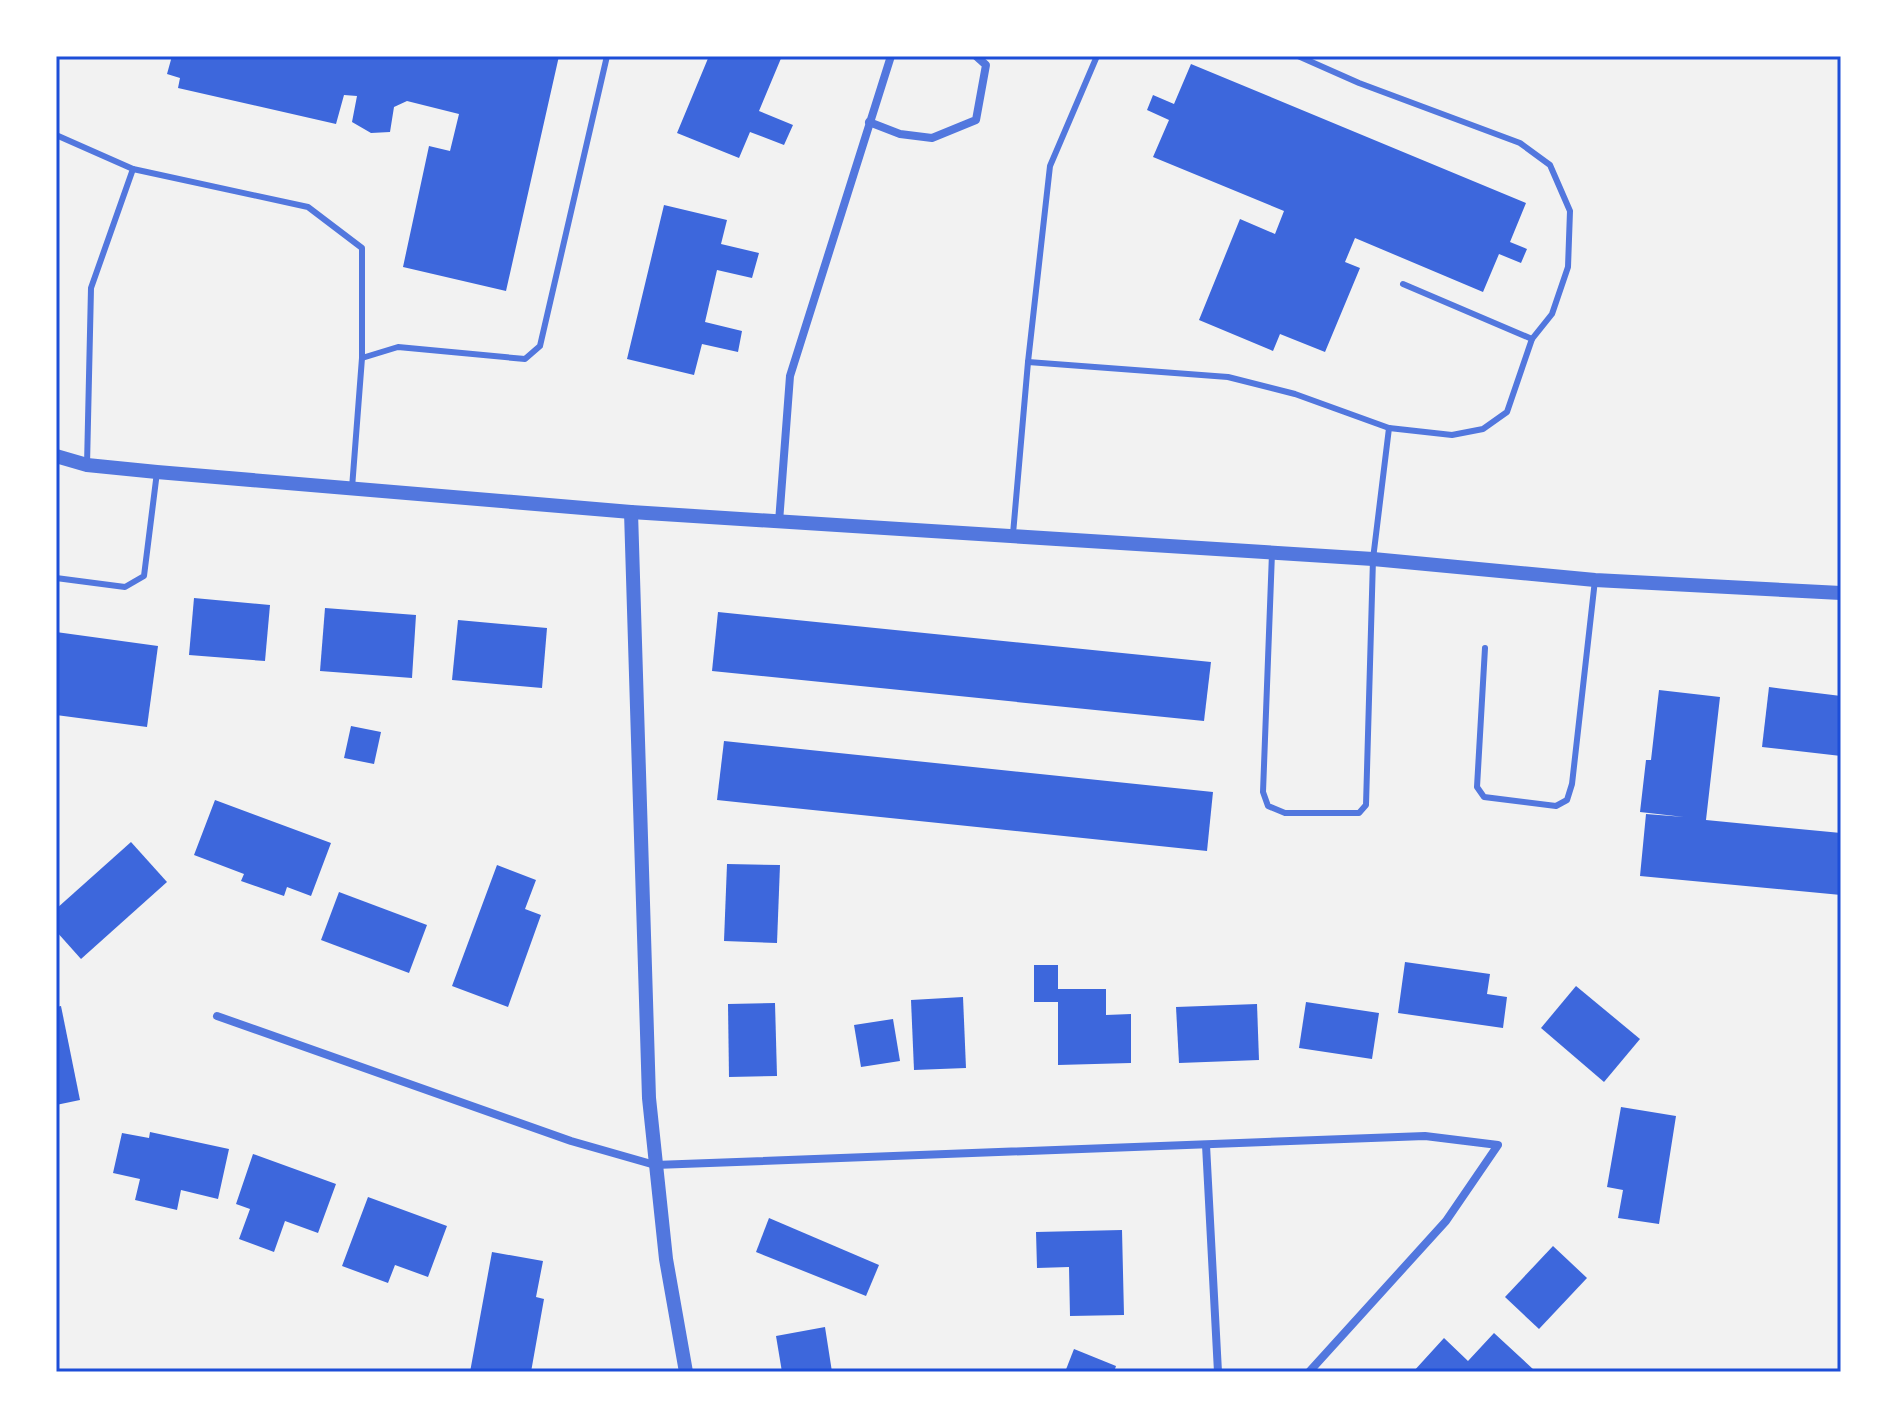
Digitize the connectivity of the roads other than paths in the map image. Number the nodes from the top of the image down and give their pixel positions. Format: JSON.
{"nodes":[{"id":1,"x":607,"y":56,"type":"edge"},
{"id":2,"x":891,"y":56,"type":"edge"},
{"id":3,"x":976,"y":56,"type":"edge"},
{"id":4,"x":1097,"y":56,"type":"edge"},
{"id":5,"x":1298,"y":56,"type":"edge"},
{"id":6,"x":869,"y":122,"type":"junction"},
{"id":7,"x":56,"y":135,"type":"edge"},
{"id":8,"x":133,"y":169,"type":"junction"},
{"id":9,"x":1403,"y":284,"type":"dead end"},
{"id":10,"x":1532,"y":339,"type":"junction"},
{"id":11,"x":362,"y":358,"type":"junction"},
{"id":12,"x":1028,"y":362,"type":"junction"},
{"id":13,"x":1389,"y":428,"type":"junction"},
{"id":14,"x":56,"y":456,"type":"edge"},
{"id":15,"x":87,"y":465,"type":"junction"},
{"id":16,"x":56,"y":469,"type":"edge"},
{"id":17,"x":157,"y":472,"type":"junction"},
{"id":18,"x":352,"y":488,"type":"junction"},
{"id":19,"x":631,"y":512,"type":"junction"},
{"id":20,"x":779,"y":522,"type":"junction"},
{"id":21,"x":1012,"y":536,"type":"junction"},
{"id":22,"x":1272,"y":553,"type":"junction"},
{"id":23,"x":1373,"y":559,"type":"junction"},
{"id":24,"x":56,"y":578,"type":"edge"},
{"id":25,"x":1595,"y":580,"type":"junction"},
{"id":26,"x":1841,"y":593,"type":"edge"},
{"id":27,"x":1485,"y":648,"type":"dead end"},
{"id":28,"x":217,"y":1016,"type":"dead end"},
{"id":29,"x":1206,"y":1145,"type":"junction"},
{"id":30,"x":655,"y":1165,"type":"junction"},
{"id":31,"x":686,"y":1372,"type":"edge"},
{"id":32,"x":1218,"y":1372,"type":"edge"},
{"id":33,"x":1309,"y":1372,"type":"edge"}],
"edges":[{"from":1,"to":11,"type":"lane"},
{"from":2,"to":6,"type":"street"},
{"from":3,"to":6,"type":"street"},
{"from":4,"to":12,"type":"lane"},
{"from":5,"to":10,"type":"lane"},
{"from":6,"to":20,"type":"street"},
{"from":7,"to":8,"type":"lane"},
{"from":8,"to":11,"type":"lane"},
{"from":8,"to":15,"type":"lane"},
{"from":9,"to":10,"type":"lane"},
{"from":10,"to":13,"type":"lane"},
{"from":11,"to":18,"type":"lane"},
{"from":12,"to":13,"type":"lane"},
{"from":12,"to":21,"type":"lane"},
{"from":13,"to":23,"type":"lane"},
{"from":14,"to":15,"type":"street"},
{"from":15,"to":16,"type":"street"},
{"from":15,"to":17,"type":"street"},
{"from":17,"to":18,"type":"street"},
{"from":17,"to":24,"type":"lane"},
{"from":18,"to":19,"type":"street"},
{"from":19,"to":20,"type":"street"},
{"from":19,"to":30,"type":"street"},
{"from":20,"to":21,"type":"street"},
{"from":21,"to":22,"type":"street"},
{"from":22,"to":23,"type":"street"},
{"from":22,"to":23,"type":"lane"},
{"from":23,"to":25,"type":"street"},
{"from":25,"to":26,"type":"street"},
{"from":25,"to":27,"type":"lane"},
{"from":28,"to":30,"type":"street"},
{"from":29,"to":30,"type":"street"},
{"from":29,"to":32,"type":"street"},
{"from":29,"to":33,"type":"street"},
{"from":30,"to":31,"type":"street"}]}
